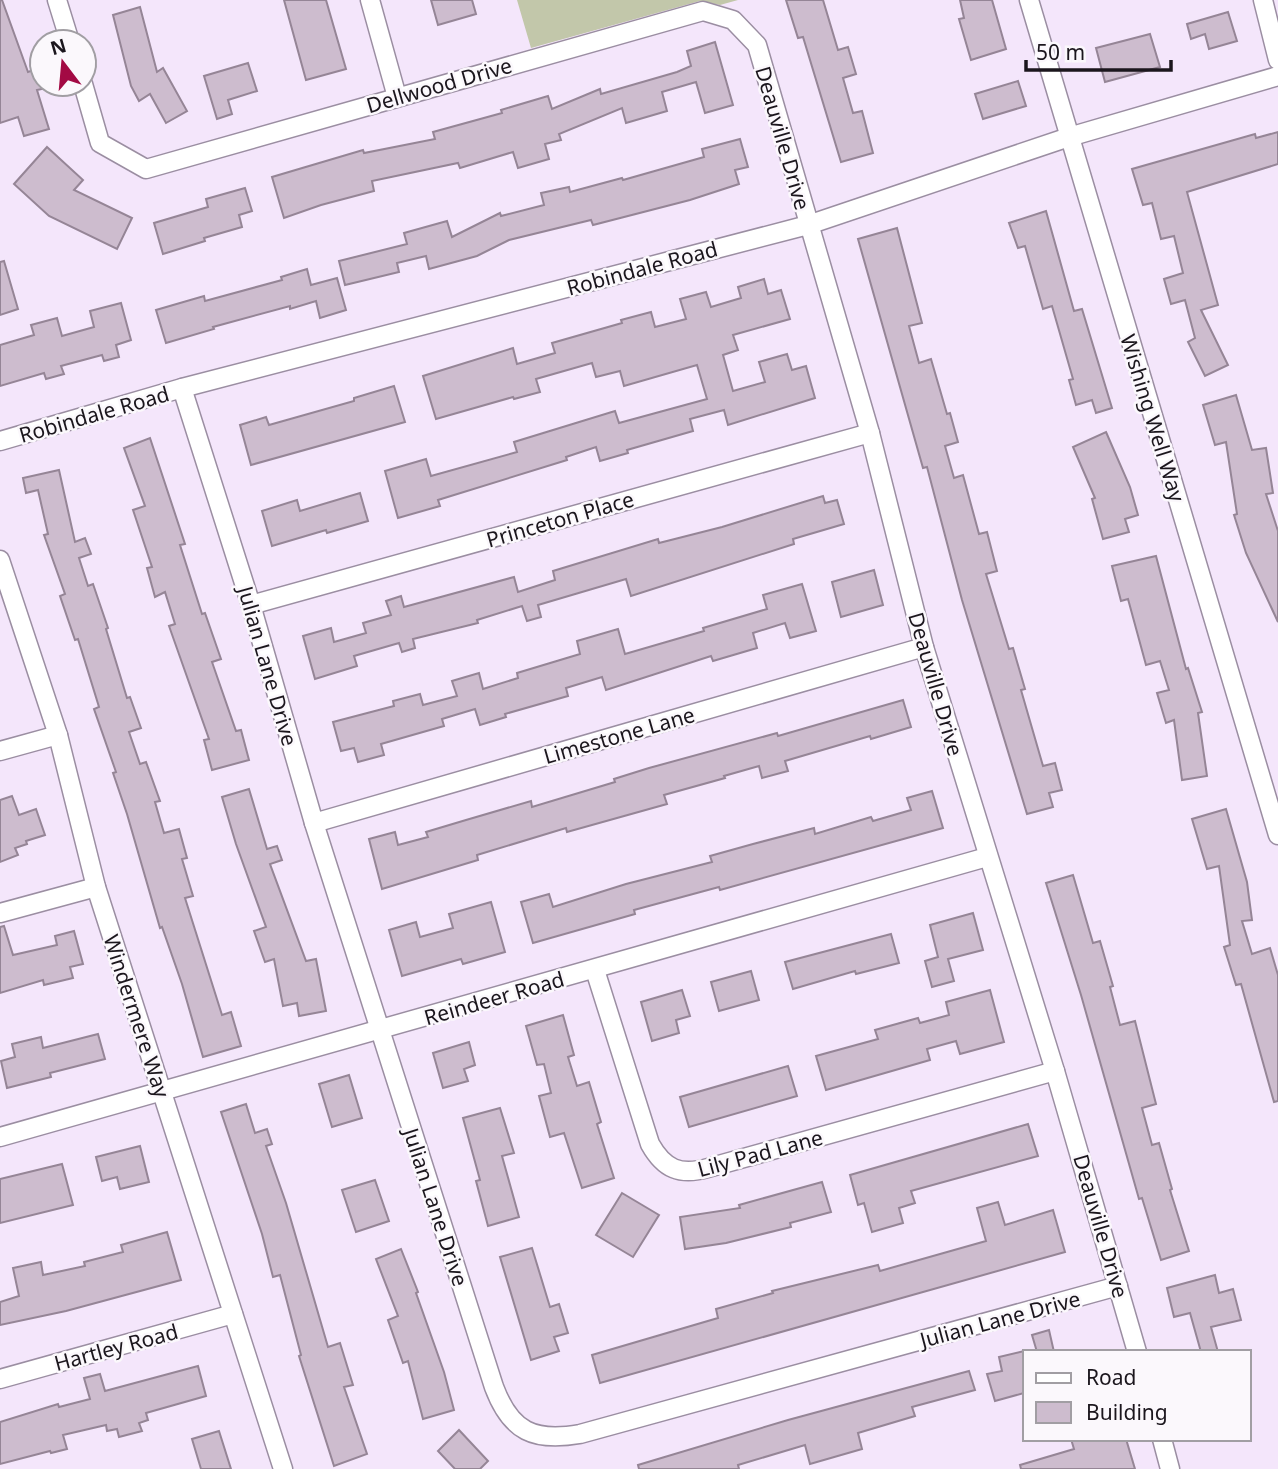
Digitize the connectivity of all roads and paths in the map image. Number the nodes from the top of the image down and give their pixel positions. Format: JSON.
{"nodes":[{"id":1,"x":57,"y":0,"type":"edge"},
{"id":2,"x":370,"y":0,"type":"edge"},
{"id":3,"x":1029,"y":0,"type":"edge"},
{"id":4,"x":1263,"y":0,"type":"edge"},
{"id":5,"x":733,"y":20,"type":"joint"},
{"id":6,"x":66,"y":28,"type":"edge"},
{"id":7,"x":1278,"y":60,"type":"edge"},
{"id":8,"x":1278,"y":76,"type":"edge"},
{"id":9,"x":397,"y":97,"type":"junction"},
{"id":10,"x":87,"y":98,"type":"edge"},
{"id":11,"x":1069,"y":137,"type":"junction"},
{"id":12,"x":808,"y":225,"type":"junction"},
{"id":13,"x":182,"y":388,"type":"junction"},
{"id":14,"x":870,"y":433,"type":"junction"},
{"id":15,"x":0,"y":441,"type":"edge"},
{"id":16,"x":0,"y":560,"type":"edge"},
{"id":17,"x":251,"y":605,"type":"junction"},
{"id":18,"x":924,"y":647,"type":"junction"},
{"id":19,"x":58,"y":736,"type":"junction"},
{"id":20,"x":0,"y":751,"type":"edge"},
{"id":21,"x":1271,"y":783,"type":"edge"},
{"id":22,"x":314,"y":823,"type":"junction"},
{"id":23,"x":1278,"y":835,"type":"edge"},
{"id":24,"x":987,"y":857,"type":"junction"},
{"id":25,"x":96,"y":887,"type":"junction"},
{"id":26,"x":0,"y":914,"type":"edge"},
{"id":27,"x":595,"y":970,"type":"junction"},
{"id":28,"x":379,"y":1030,"type":"junction"},
{"id":29,"x":1055,"y":1072,"type":"junction"},
{"id":30,"x":162,"y":1092,"type":"junction"},
{"id":31,"x":0,"y":1137,"type":"edge"},
{"id":32,"x":1118,"y":1286,"type":"junction"},
{"id":33,"x":233,"y":1314,"type":"junction"},
{"id":34,"x":1136,"y":1350,"type":"edge"},
{"id":35,"x":0,"y":1379,"type":"edge"},
{"id":36,"x":1163,"y":1441,"type":"edge"},
{"id":37,"x":283,"y":1469,"type":"edge"},
{"id":38,"x":1170,"y":1469,"type":"edge"}],
"edges":[{"from":1,"to":6,"type":"street"},
{"from":2,"to":9,"type":"street"},
{"from":3,"to":11,"type":"street","name":"Wishing Well Way"},
{"from":4,"to":7,"type":"street"},
{"from":5,"to":9,"type":"street","name":"Dellwood Drive"},
{"from":5,"to":12,"type":"street","name":"Deauville Drive"},
{"from":8,"to":11,"type":"street","name":"Robindale Road"},
{"from":9,"to":10,"type":"street","name":"Dellwood Drive"},
{"from":11,"to":12,"type":"street","name":"Robindale Road"},
{"from":11,"to":21,"type":"street","name":"Wishing Well Way"},
{"from":12,"to":13,"type":"street","name":"Robindale Road"},
{"from":12,"to":14,"type":"street","name":"Deauville Drive"},
{"from":13,"to":15,"type":"street","name":"Robindale Road"},
{"from":13,"to":17,"type":"street","name":"Julian Lane Drive"},
{"from":14,"to":17,"type":"street","name":"Princeton Place"},
{"from":14,"to":18,"type":"street","name":"Deauville Drive"},
{"from":16,"to":19,"type":"street","name":"Windermere Way"},
{"from":17,"to":22,"type":"street","name":"Julian Lane Drive"},
{"from":18,"to":22,"type":"street","name":"Limestone Lane"},
{"from":18,"to":24,"type":"street","name":"Deauville Drive"},
{"from":19,"to":20,"type":"street"},
{"from":19,"to":25,"type":"street","name":"Windermere Way"},
{"from":21,"to":23,"type":"street","name":"Wishing Well Way"},
{"from":22,"to":28,"type":"street","name":"Julian Lane Drive"},
{"from":24,"to":27,"type":"street","name":"Reindeer Road"},
{"from":24,"to":29,"type":"street","name":"Deauville Drive"},
{"from":25,"to":26,"type":"street"},
{"from":25,"to":30,"type":"street","name":"Windermere Way"},
{"from":27,"to":28,"type":"street","name":"Reindeer Road"},
{"from":27,"to":29,"type":"street","name":"Lily Pad Lane"},
{"from":28,"to":30,"type":"street","name":"Reindeer Road"},
{"from":28,"to":32,"type":"street","name":"Julian Lane Drive"},
{"from":29,"to":32,"type":"street","name":"Deauville Drive"},
{"from":30,"to":31,"type":"street","name":"Reindeer Road"},
{"from":30,"to":33,"type":"street","name":"Windermere Way"},
{"from":32,"to":34,"type":"street","name":"Deauville Drive"},
{"from":33,"to":35,"type":"street","name":"Hartley Road"},
{"from":33,"to":37,"type":"street","name":"Windermere Way"},
{"from":36,"to":38,"type":"street"}]}
